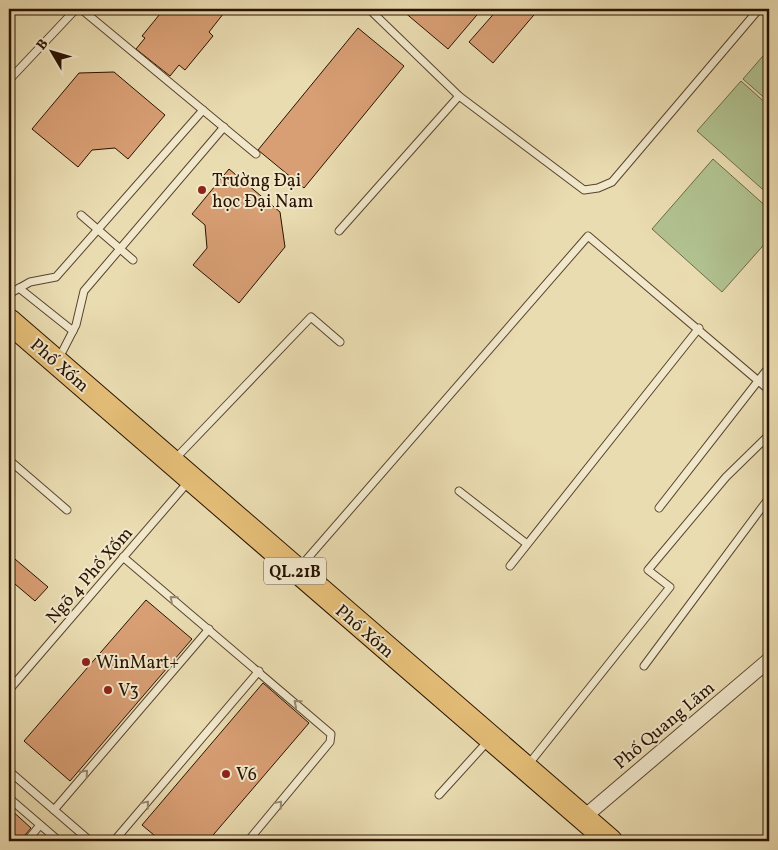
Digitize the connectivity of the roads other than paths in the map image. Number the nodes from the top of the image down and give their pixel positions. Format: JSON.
{"nodes":[{"id":1,"x":76,"y":9,"type":"edge"},
{"id":2,"x":81,"y":9,"type":"edge"},
{"id":3,"x":369,"y":9,"type":"edge"},
{"id":4,"x":759,"y":9,"type":"edge"},
{"id":5,"x":9,"y":80,"type":"edge"},
{"id":6,"x":459,"y":96,"type":"junction"},
{"id":7,"x":203,"y":110,"type":"junction"},
{"id":8,"x":224,"y":127,"type":"junction"},
{"id":9,"x":256,"y":154,"type":"dead end"},
{"id":10,"x":81,"y":215,"type":"dead end"},
{"id":11,"x":98,"y":230,"type":"junction"},
{"id":12,"x":339,"y":232,"type":"dead end"},
{"id":13,"x":120,"y":249,"type":"junction"},
{"id":14,"x":133,"y":260,"type":"dead end"},
{"id":15,"x":18,"y":288,"type":"junction"},
{"id":16,"x":9,"y":294,"type":"edge"},
{"id":17,"x":9,"y":321,"type":"edge"},
{"id":18,"x":699,"y":328,"type":"junction"},
{"id":19,"x":73,"y":331,"type":"junction"},
{"id":20,"x":340,"y":342,"type":"dead end"},
{"id":21,"x":57,"y":362,"type":"junction"},
{"id":22,"x":769,"y":367,"type":"edge"},
{"id":23,"x":757,"y":381,"type":"junction"},
{"id":24,"x":769,"y":390,"type":"edge"},
{"id":25,"x":769,"y":435,"type":"edge"},
{"id":26,"x":9,"y":460,"type":"edge"},
{"id":27,"x":172,"y":462,"type":"junction"},
{"id":28,"x":191,"y":479,"type":"junction"},
{"id":29,"x":459,"y":492,"type":"dead end"},
{"id":30,"x":769,"y":498,"type":"edge"},
{"id":31,"x":658,"y":508,"type":"dead end"},
{"id":32,"x":67,"y":510,"type":"dead end"},
{"id":33,"x":527,"y":544,"type":"junction"},
{"id":34,"x":123,"y":557,"type":"junction"},
{"id":35,"x":510,"y":566,"type":"dead end"},
{"id":36,"x":296,"y":572,"type":"junction"},
{"id":37,"x":209,"y":629,"type":"junction"},
{"id":38,"x":769,"y":660,"type":"edge"},
{"id":39,"x":644,"y":666,"type":"dead end"},
{"id":40,"x":259,"y":671,"type":"junction"},
{"id":41,"x":9,"y":690,"type":"edge"},
{"id":42,"x":490,"y":739,"type":"junction"},
{"id":43,"x":525,"y":768,"type":"junction"},
{"id":44,"x":9,"y":771,"type":"edge"},
{"id":45,"x":439,"y":795,"type":"dead end"},
{"id":46,"x":9,"y":798,"type":"edge"},
{"id":47,"x":54,"y":810,"type":"junction"},
{"id":48,"x":583,"y":818,"type":"junction"},
{"id":49,"x":40,"y":825,"type":"junction"},
{"id":50,"x":27,"y":841,"type":"edge"},
{"id":51,"x":59,"y":841,"type":"edge"},
{"id":52,"x":90,"y":841,"type":"edge"},
{"id":53,"x":114,"y":841,"type":"edge"},
{"id":54,"x":248,"y":841,"type":"edge"},
{"id":55,"x":610,"y":841,"type":"edge"}],
"edges":[{"from":1,"to":5,"type":"lane"},
{"from":2,"to":7,"type":"lane"},
{"from":3,"to":6,"type":"lane"},
{"from":4,"to":6,"type":"lane"},
{"from":6,"to":12,"type":"lane"},
{"from":7,"to":8,"type":"lane"},
{"from":7,"to":11,"type":"lane"},
{"from":8,"to":9,"type":"lane"},
{"from":8,"to":13,"type":"lane"},
{"from":10,"to":11,"type":"lane"},
{"from":11,"to":13,"type":"lane"},
{"from":11,"to":15,"type":"lane"},
{"from":13,"to":14,"type":"lane"},
{"from":13,"to":19,"type":"lane"},
{"from":15,"to":16,"type":"lane"},
{"from":15,"to":19,"type":"lane"},
{"from":17,"to":21,"type":"highway","name":"Phố Xốm","number":"QL.21B"},
{"from":18,"to":23,"type":"lane"},
{"from":18,"to":33,"type":"lane"},
{"from":18,"to":36,"type":"lane"},
{"from":19,"to":21,"type":"lane"},
{"from":20,"to":27,"type":"lane"},
{"from":21,"to":27,"type":"highway","name":"Phố Xốm","number":"QL.21B"},
{"from":22,"to":23,"type":"lane"},
{"from":23,"to":24,"type":"lane"},
{"from":23,"to":31,"type":"lane"},
{"from":25,"to":43,"type":"lane"},
{"from":26,"to":32,"type":"lane"},
{"from":27,"to":28,"type":"highway","name":"Phố Xốm","number":"QL.21B"},
{"from":28,"to":34,"type":"lane","name":"Ngõ 4 Phố Xốm"},
{"from":28,"to":36,"type":"highway","name":"Phố Xốm","number":"QL.21B"},
{"from":29,"to":33,"type":"lane"},
{"from":30,"to":39,"type":"lane"},
{"from":33,"to":35,"type":"lane"},
{"from":37,"to":34,"type":"lane","one_way":true},
{"from":34,"to":41,"type":"lane","name":"Ngõ 4 Phố Xốm"},
{"from":36,"to":42,"type":"highway","name":"Phố Xốm","number":"QL.21B"},
{"from":37,"to":40,"type":"lane"},
{"from":47,"to":37,"type":"lane","one_way":true},
{"from":38,"to":48,"type":"street","name":"Phố Quang Lãm"},
{"from":53,"to":40,"type":"lane","one_way":true},
{"from":54,"to":40,"type":"lane","one_way":true},
{"from":42,"to":43,"type":"highway","name":"Phố Xốm","number":"QL.21B"},
{"from":42,"to":45,"type":"lane"},
{"from":43,"to":48,"type":"highway","name":"Phố Xốm","number":"QL.21B"},
{"from":44,"to":47,"type":"lane"},
{"from":46,"to":49,"type":"lane"},
{"from":47,"to":52,"type":"lane"},
{"from":48,"to":55,"type":"highway","name":"Phố Xốm","number":"QL.21B"},
{"from":49,"to":50,"type":"lane"},
{"from":49,"to":51,"type":"lane"}]}
